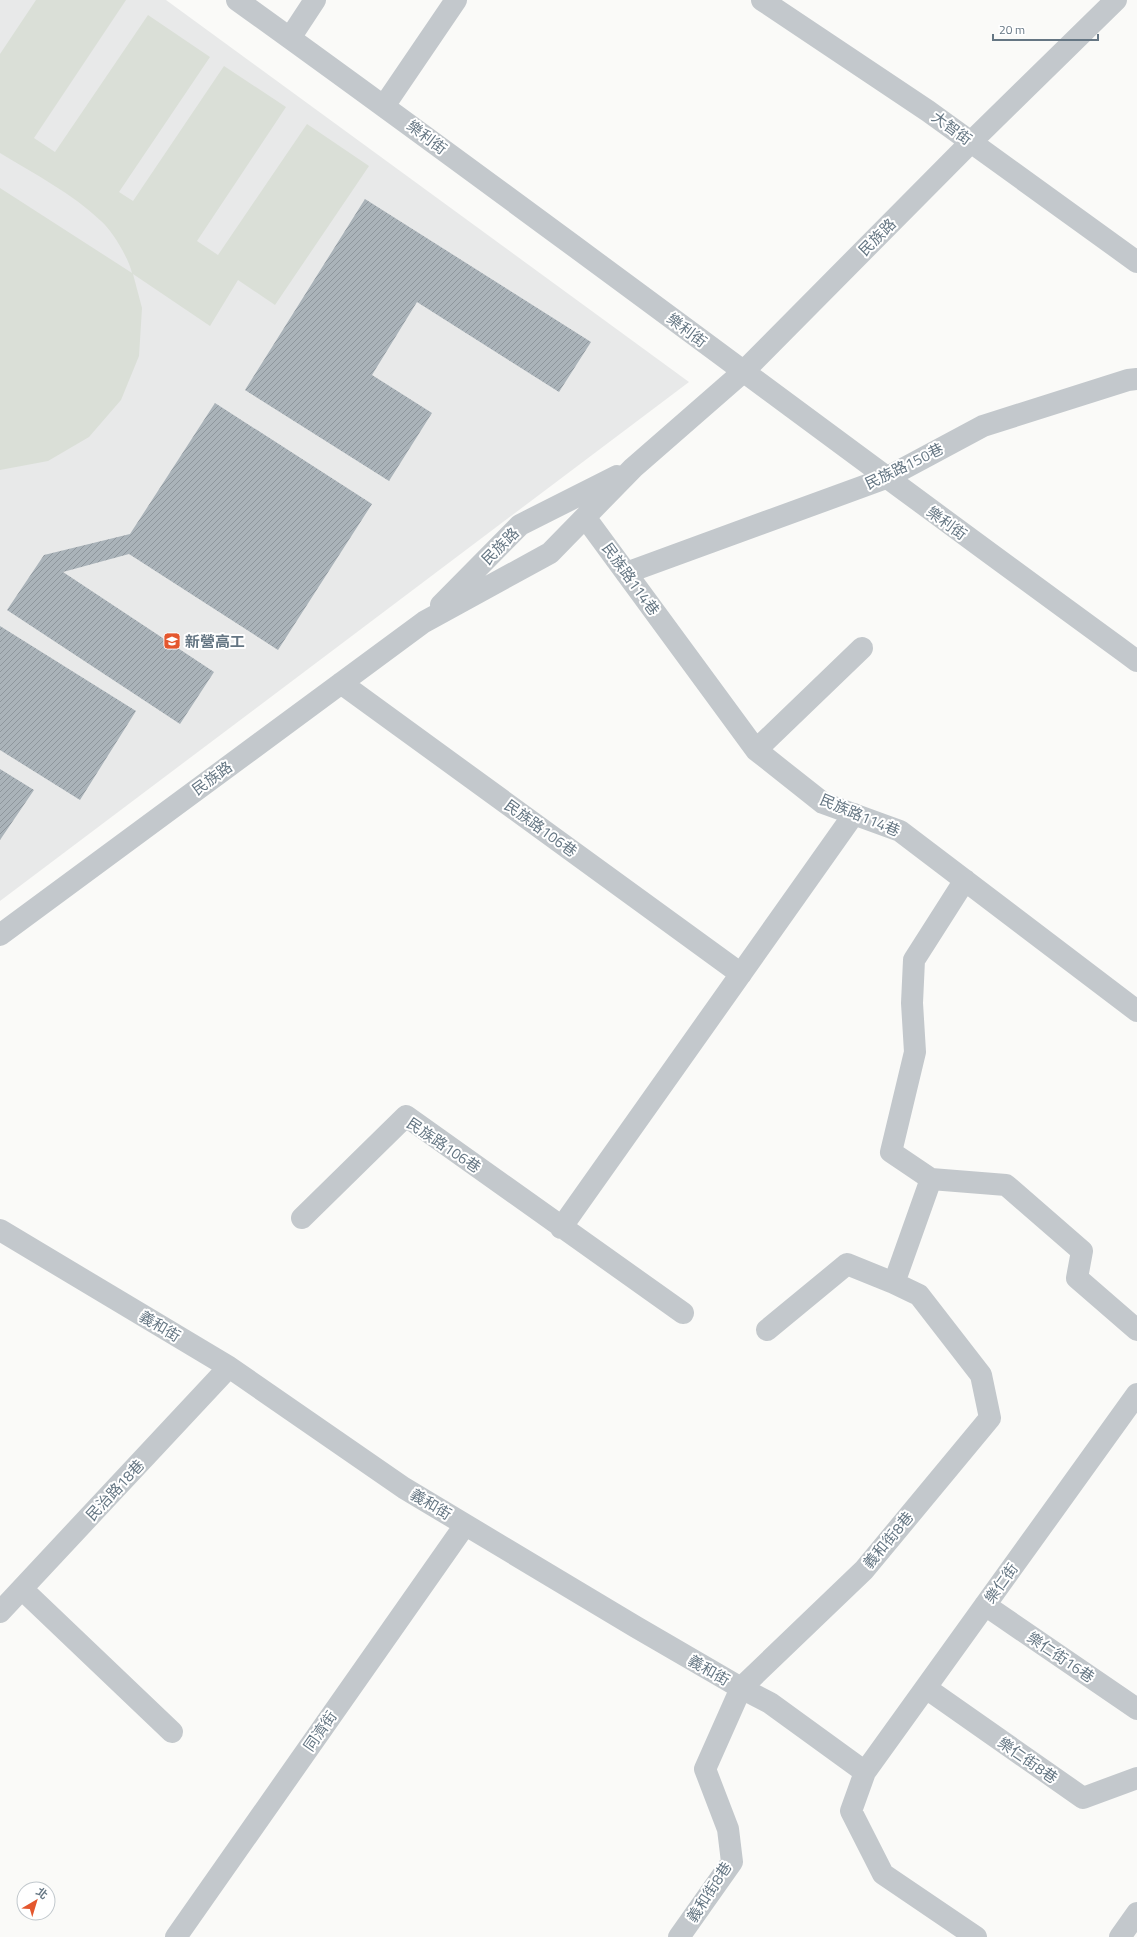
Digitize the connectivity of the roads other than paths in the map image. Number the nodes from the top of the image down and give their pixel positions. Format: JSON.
{"nodes":[{"id":1,"x":237,"y":0,"type":"edge"},
{"id":2,"x":315,"y":0,"type":"edge"},
{"id":3,"x":456,"y":0,"type":"edge"},
{"id":4,"x":762,"y":0,"type":"edge"},
{"id":5,"x":1116,"y":0,"type":"edge"},
{"id":6,"x":290,"y":38,"type":"junction"},
{"id":7,"x":384,"y":106,"type":"junction"},
{"id":8,"x":971,"y":142,"type":"junction"},
{"id":9,"x":1137,"y":262,"type":"edge"},
{"id":10,"x":743,"y":372,"type":"junction"},
{"id":11,"x":1137,"y":379,"type":"edge"},
{"id":12,"x":633,"y":468,"type":"junction"},
{"id":13,"x":886,"y":478,"type":"junction"},
{"id":14,"x":585,"y":517,"type":"junction"},
{"id":15,"x":626,"y":573,"type":"junction"},
{"id":16,"x":424,"y":622,"type":"junction"},
{"id":17,"x":862,"y":648,"type":"dead end"},
{"id":18,"x":1137,"y":660,"type":"edge"},
{"id":19,"x":341,"y":683,"type":"junction"},
{"id":20,"x":756,"y":750,"type":"junction"},
{"id":21,"x":854,"y":814,"type":"junction"},
{"id":22,"x":965,"y":880,"type":"junction"},
{"id":23,"x":0,"y":935,"type":"edge"},
{"id":24,"x":741,"y":974,"type":"junction"},
{"id":25,"x":1137,"y":1011,"type":"edge"},
{"id":26,"x":931,"y":1179,"type":"junction"},
{"id":27,"x":302,"y":1218,"type":"dead end"},
{"id":28,"x":561,"y":1228,"type":"junction"},
{"id":29,"x":0,"y":1230,"type":"edge"},
{"id":30,"x":894,"y":1283,"type":"junction"},
{"id":31,"x":683,"y":1313,"type":"dead end"},
{"id":32,"x":766,"y":1330,"type":"dead end"},
{"id":33,"x":1137,"y":1330,"type":"edge"},
{"id":34,"x":229,"y":1367,"type":"junction"},
{"id":35,"x":1137,"y":1394,"type":"edge"},
{"id":36,"x":465,"y":1525,"type":"junction"},
{"id":37,"x":22,"y":1590,"type":"junction"},
{"id":38,"x":985,"y":1605,"type":"junction"},
{"id":39,"x":0,"y":1612,"type":"edge"},
{"id":40,"x":741,"y":1688,"type":"junction"},
{"id":41,"x":926,"y":1688,"type":"junction"},
{"id":42,"x":1137,"y":1709,"type":"edge"},
{"id":43,"x":172,"y":1732,"type":"dead end"},
{"id":44,"x":865,"y":1772,"type":"junction"},
{"id":45,"x":1137,"y":1778,"type":"edge"},
{"id":46,"x":1137,"y":1913,"type":"edge"},
{"id":47,"x":176,"y":1937,"type":"edge"},
{"id":48,"x":678,"y":1937,"type":"edge"},
{"id":49,"x":976,"y":1937,"type":"edge"},
{"id":50,"x":1120,"y":1937,"type":"edge"}],
"edges":[{"from":1,"to":6,"type":"street","name":"樂利街"},
{"from":2,"to":6,"type":"street"},
{"from":3,"to":7,"type":"street"},
{"from":4,"to":8,"type":"street","name":"大智街"},
{"from":5,"to":8,"type":"street","name":"民族路"},
{"from":6,"to":7,"type":"street","name":"樂利街"},
{"from":7,"to":10,"type":"street","name":"樂利街"},
{"from":8,"to":9,"type":"street","name":"大智街"},
{"from":8,"to":10,"type":"street","name":"民族路"},
{"from":10,"to":12,"type":"street","name":"民族路"},
{"from":10,"to":13,"type":"street","name":"樂利街"},
{"from":11,"to":13,"type":"street","name":"民族路150巷"},
{"from":12,"to":14,"type":"street","name":"民族路"},
{"from":12,"to":16,"type":"street","name":"民族路"},
{"from":13,"to":15,"type":"street","name":"民族路150巷"},
{"from":13,"to":18,"type":"street","name":"樂利街"},
{"from":14,"to":15,"type":"street","name":"民族路114巷"},
{"from":14,"to":16,"type":"street","name":"民族路"},
{"from":15,"to":20,"type":"street","name":"民族路114巷"},
{"from":16,"to":19,"type":"street","name":"民族路"},
{"from":17,"to":20,"type":"street"},
{"from":19,"to":23,"type":"street","name":"民族路"},
{"from":19,"to":24,"type":"street","name":"民族路106巷"},
{"from":20,"to":21,"type":"street","name":"民族路114巷"},
{"from":21,"to":22,"type":"street","name":"民族路114巷"},
{"from":21,"to":24,"type":"street"},
{"from":22,"to":25,"type":"street","name":"民族路114巷"},
{"from":22,"to":26,"type":"street"},
{"from":24,"to":28,"type":"street"},
{"from":26,"to":30,"type":"street"},
{"from":26,"to":33,"type":"street"},
{"from":27,"to":28,"type":"street","name":"民族路106巷"},
{"from":28,"to":31,"type":"street","name":"民族路106巷"},
{"from":29,"to":34,"type":"street","name":"義和街"},
{"from":30,"to":32,"type":"street","name":"義和街8巷"},
{"from":30,"to":40,"type":"street","name":"義和街8巷"},
{"from":34,"to":36,"type":"street","name":"義和街"},
{"from":34,"to":37,"type":"street","name":"民治路18巷"},
{"from":35,"to":38,"type":"street","name":"樂仁街"},
{"from":36,"to":40,"type":"street","name":"義和街"},
{"from":36,"to":47,"type":"street","name":"同濟街"},
{"from":37,"to":39,"type":"street","name":"民治路18巷"},
{"from":37,"to":43,"type":"street"},
{"from":38,"to":41,"type":"street","name":"樂仁街"},
{"from":38,"to":42,"type":"street","name":"樂仁街16巷"},
{"from":40,"to":44,"type":"street","name":"義和街"},
{"from":40,"to":48,"type":"street","name":"義和街8巷"},
{"from":41,"to":44,"type":"street","name":"樂仁街"},
{"from":41,"to":45,"type":"street","name":"樂仁街8巷"},
{"from":44,"to":49,"type":"street","name":"樂仁街"},
{"from":46,"to":50,"type":"street"}]}
